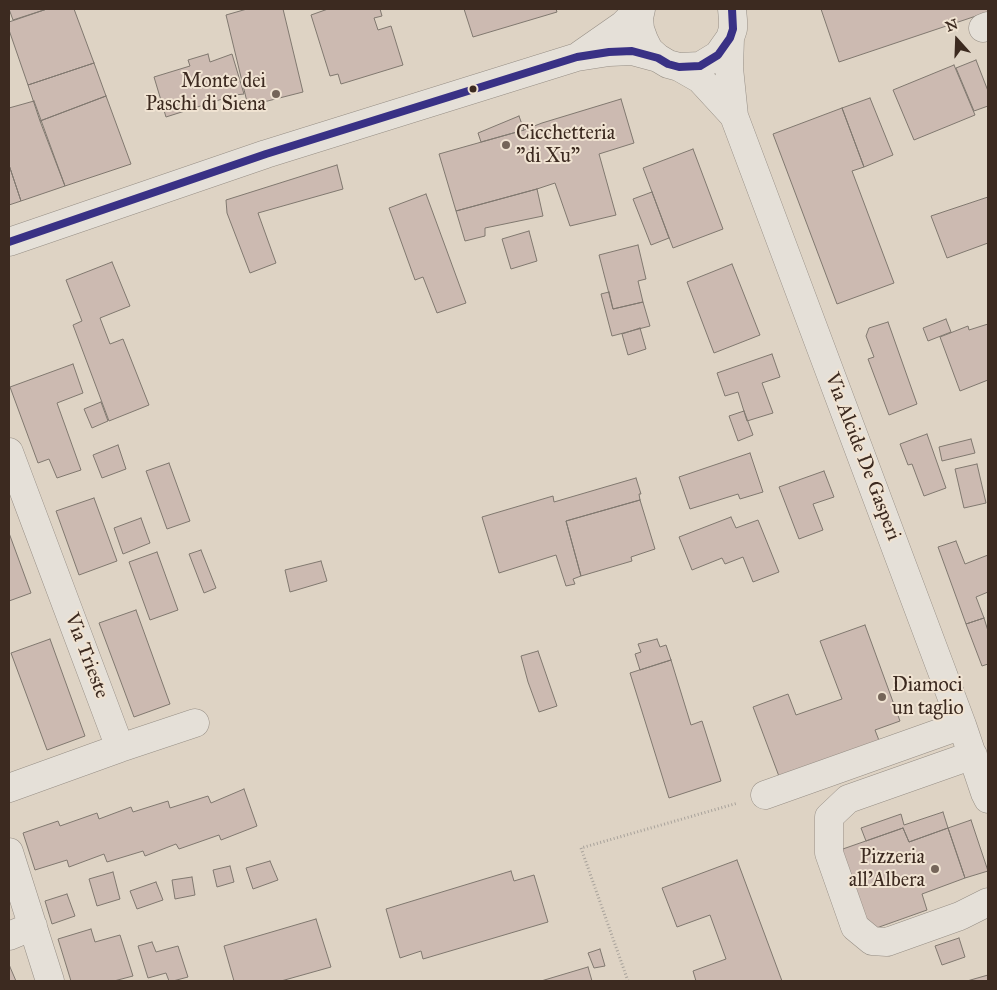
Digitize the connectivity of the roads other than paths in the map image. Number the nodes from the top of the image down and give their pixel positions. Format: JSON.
{"nodes":[{"id":1,"x":640,"y":9,"type":"edge"},
{"id":2,"x":732,"y":10,"type":"edge"},
{"id":3,"x":730,"y":38,"type":"junction"},
{"id":4,"x":577,"y":57,"type":"junction"},
{"id":5,"x":668,"y":62,"type":"junction"},
{"id":6,"x":734,"y":116,"type":"junction"},
{"id":7,"x":9,"y":242,"type":"edge"},
{"id":8,"x":9,"y":452,"type":"edge"},
{"id":9,"x":194,"y":723,"type":"dead end"},
{"id":10,"x":962,"y":725,"type":"junction"},
{"id":11,"x":120,"y":748,"type":"junction"},
{"id":12,"x":973,"y":756,"type":"junction"},
{"id":13,"x":9,"y":788,"type":"edge"},
{"id":14,"x":765,"y":795,"type":"road end"},
{"id":15,"x":988,"y":798,"type":"edge"},
{"id":16,"x":9,"y":852,"type":"edge"},
{"id":17,"x":988,"y":902,"type":"edge"},
{"id":18,"x":21,"y":931,"type":"edge"},
{"id":19,"x":50,"y":981,"type":"edge"}],
"edges":[{"from":1,"to":4,"type":"street"},
{"from":1,"to":5,"type":"street"},
{"from":2,"to":3,"type":"street","name":"Via Alcide De Gasperi"},
{"from":3,"to":5,"type":"street"},
{"from":3,"to":6,"type":"street","name":"Via Alcide De Gasperi"},
{"from":4,"to":5,"type":"street"},
{"from":4,"to":7,"type":"street"},
{"from":5,"to":6,"type":"street","name":"Via Alcide De Gasperi"},
{"from":6,"to":10,"type":"street","name":"Via Alcide De Gasperi"},
{"from":8,"to":11,"type":"street","name":"Via Trieste"},
{"from":9,"to":11,"type":"street"},
{"from":10,"to":12,"type":"street","name":"Via Alcide De Gasperi"},
{"from":10,"to":14,"type":"street"},
{"from":11,"to":13,"type":"street"},
{"from":12,"to":15,"type":"street","name":"Via Alcide De Gasperi"},
{"from":12,"to":17,"type":"street"},
{"from":16,"to":18,"type":"street"},
{"from":18,"to":19,"type":"street"}]}
